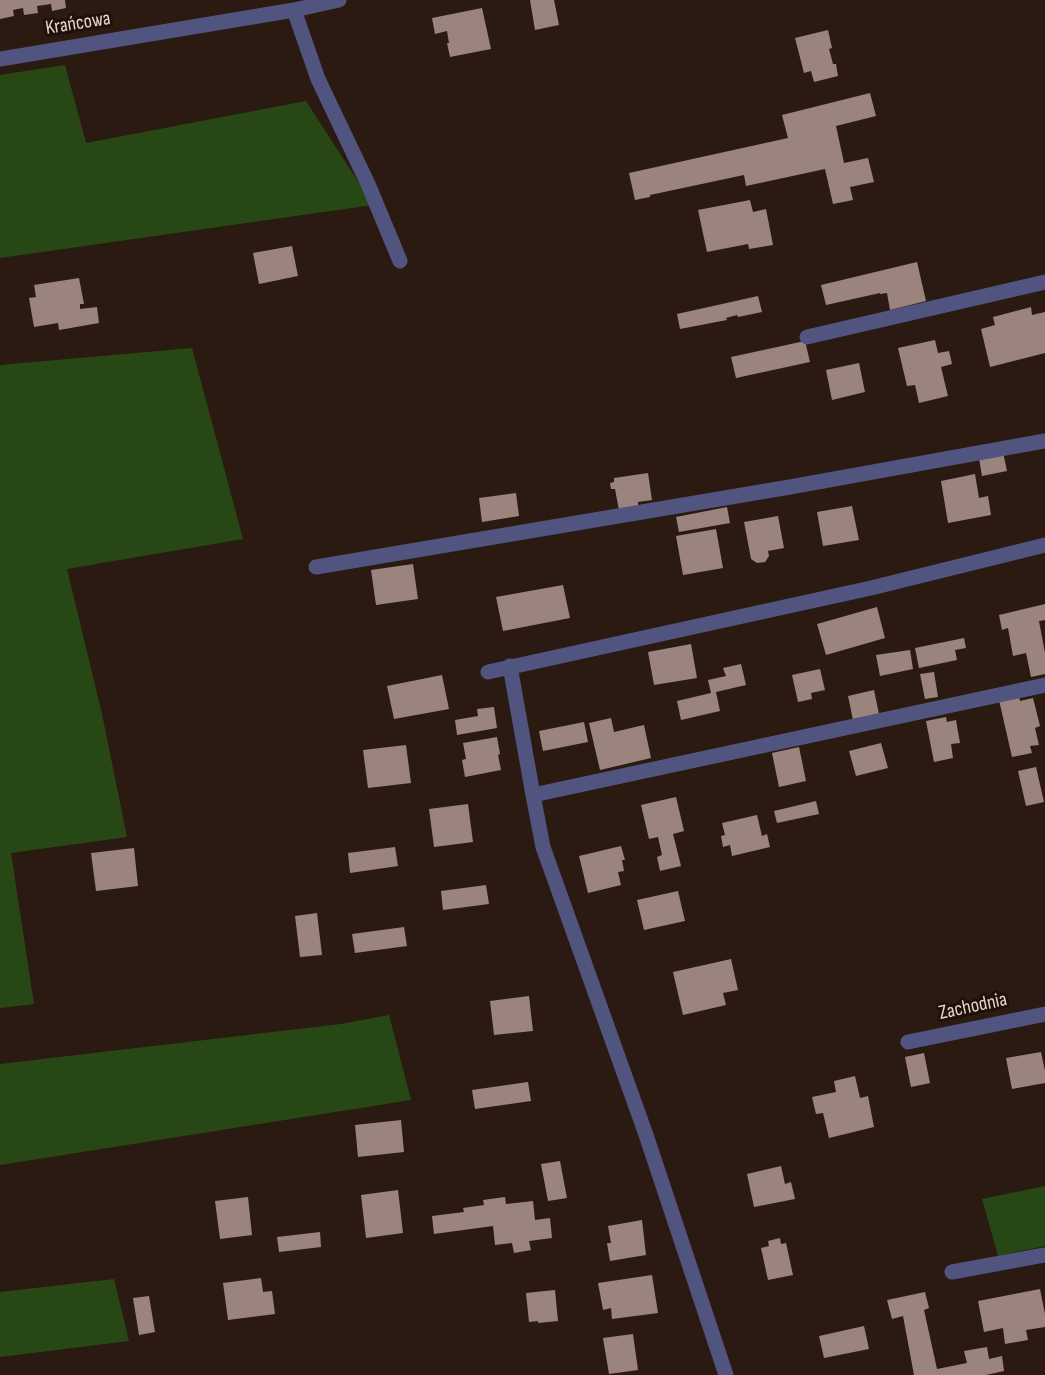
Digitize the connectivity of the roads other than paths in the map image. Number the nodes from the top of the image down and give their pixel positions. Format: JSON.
{"nodes":[{"id":1,"x":339,"y":0,"type":"edge"},
{"id":2,"x":294,"y":10,"type":"junction"},
{"id":3,"x":0,"y":58,"type":"edge"},
{"id":4,"x":400,"y":261,"type":"dead end"},
{"id":5,"x":1045,"y":282,"type":"edge"},
{"id":6,"x":807,"y":337,"type":"dead end"},
{"id":7,"x":1045,"y":441,"type":"edge"},
{"id":8,"x":1045,"y":545,"type":"edge"},
{"id":9,"x":316,"y":567,"type":"dead end"},
{"id":10,"x":510,"y":666,"type":"junction"},
{"id":11,"x":488,"y":672,"type":"dead end"},
{"id":12,"x":1045,"y":686,"type":"edge"},
{"id":13,"x":533,"y":795,"type":"junction"},
{"id":14,"x":1045,"y":1014,"type":"edge"},
{"id":15,"x":908,"y":1042,"type":"dead end"},
{"id":16,"x":1045,"y":1255,"type":"edge"},
{"id":17,"x":952,"y":1272,"type":"dead end"},
{"id":18,"x":726,"y":1375,"type":"edge"}],
"edges":[{"from":1,"to":2,"type":"street","name":"Krańcowa"},
{"from":2,"to":3,"type":"street","name":"Krańcowa"},
{"from":2,"to":4,"type":"street"},
{"from":5,"to":6,"type":"street"},
{"from":7,"to":9,"type":"street"},
{"from":8,"to":10,"type":"street"},
{"from":10,"to":11,"type":"street"},
{"from":10,"to":13,"type":"street"},
{"from":12,"to":13,"type":"street"},
{"from":13,"to":18,"type":"street"},
{"from":14,"to":15,"type":"street","name":"Zachodnia"},
{"from":16,"to":17,"type":"street"}]}
